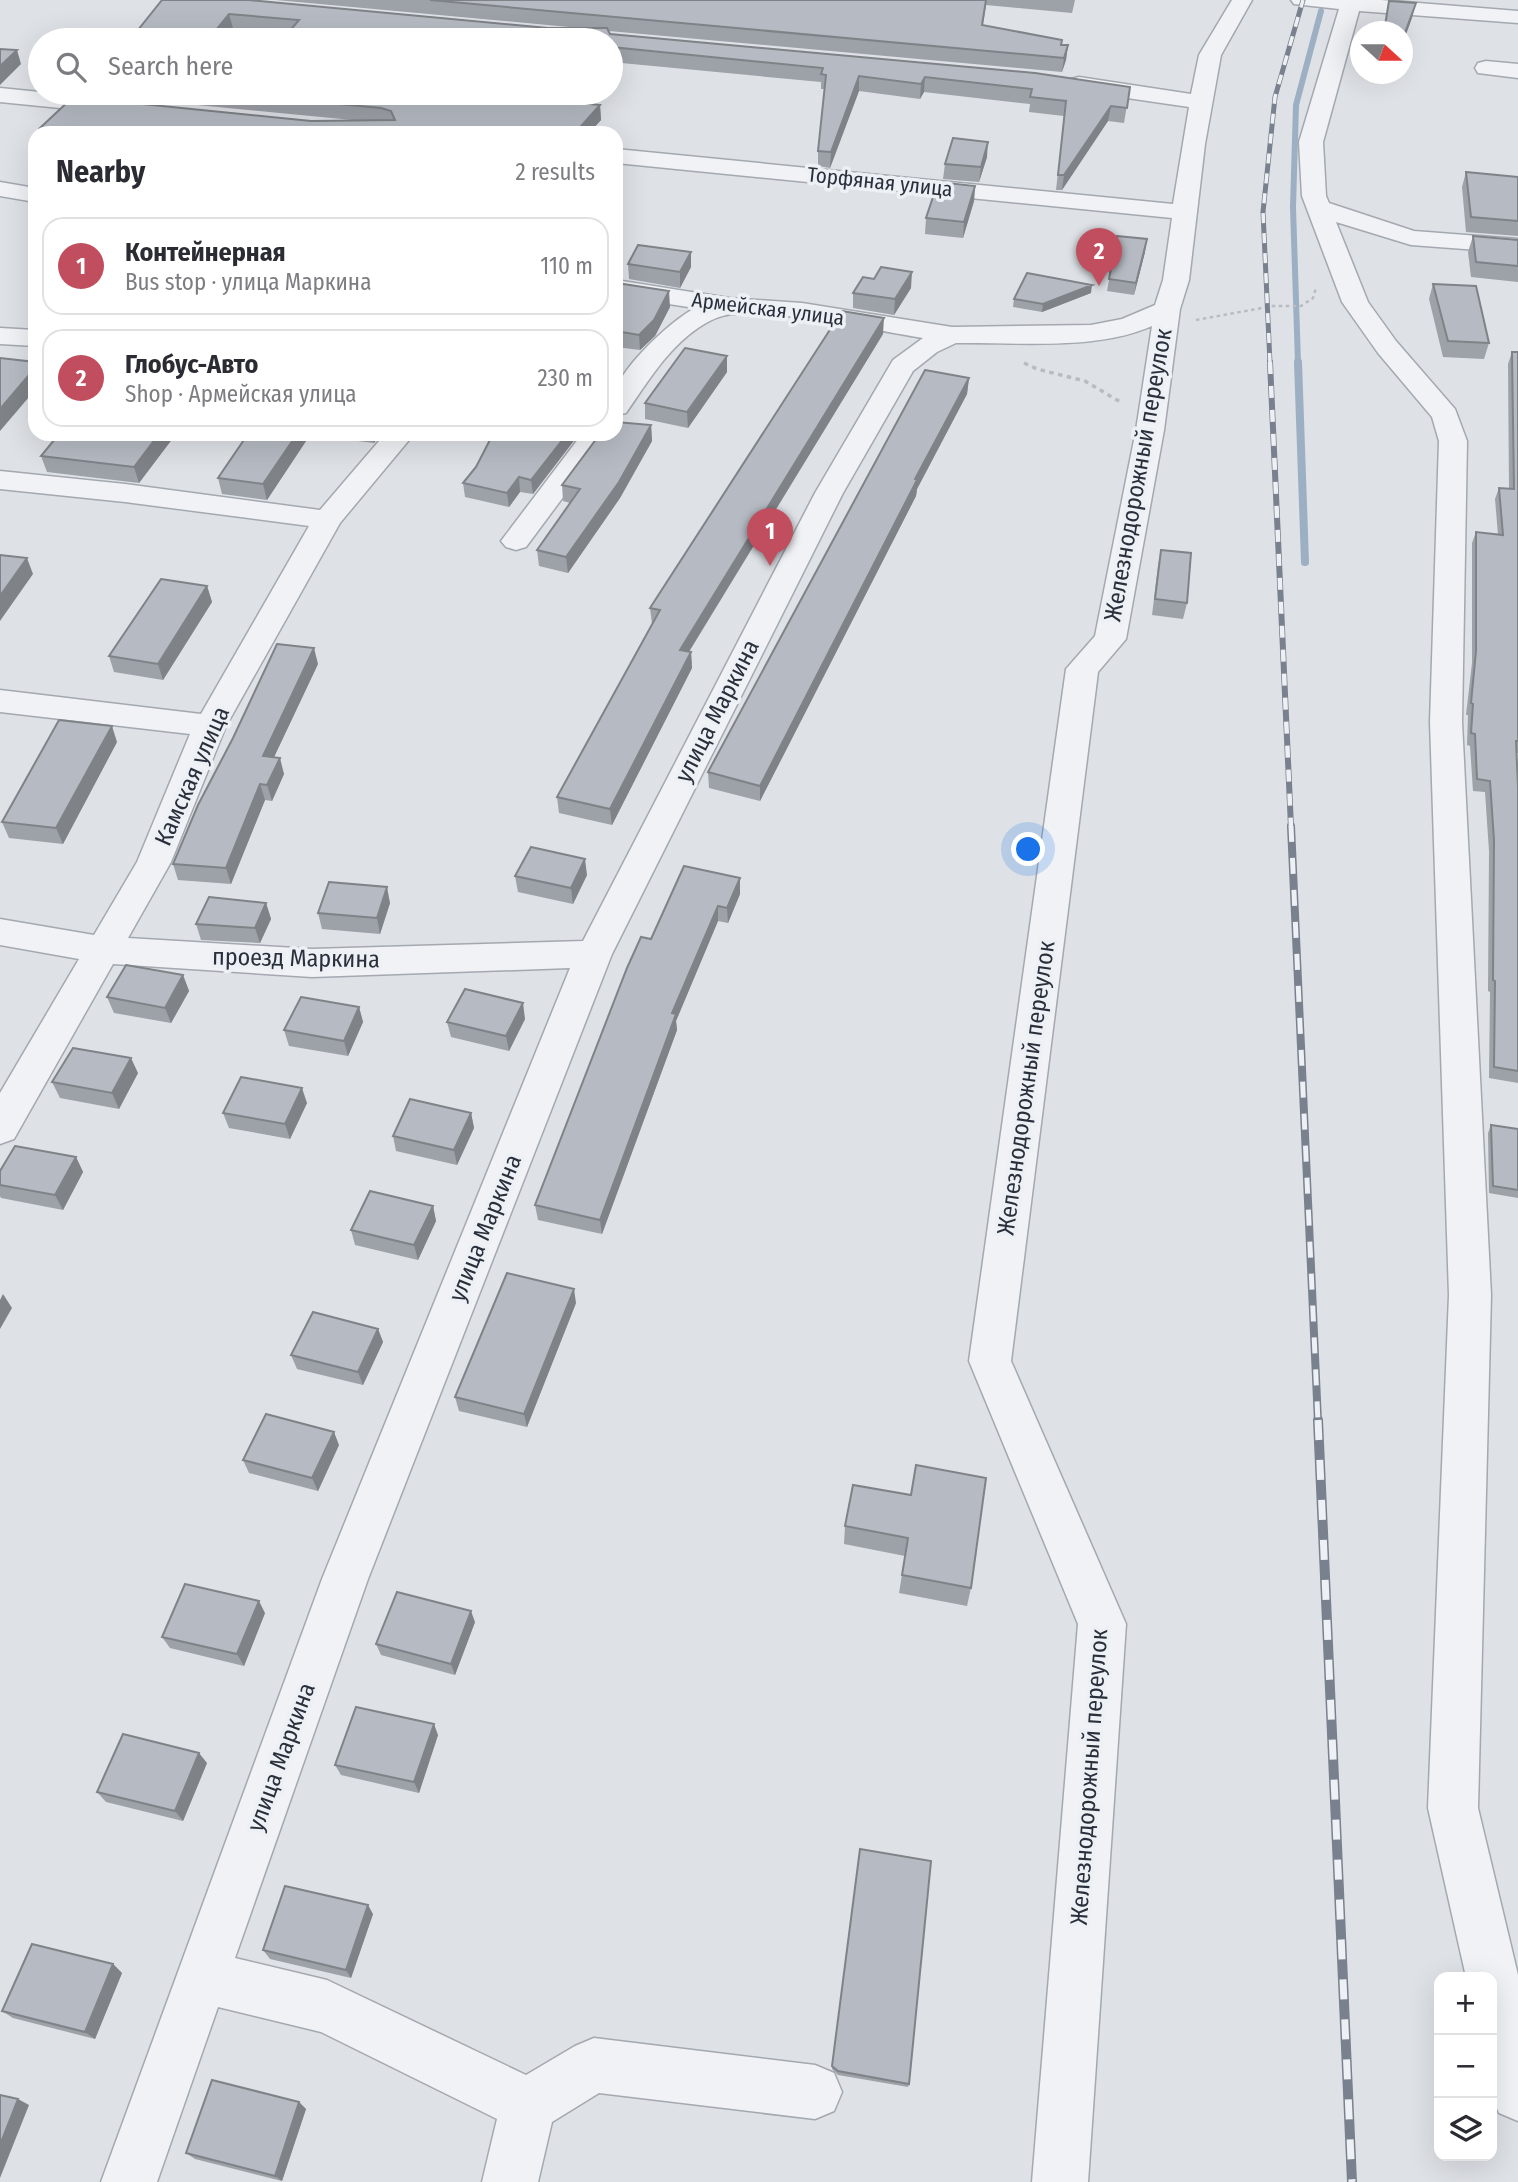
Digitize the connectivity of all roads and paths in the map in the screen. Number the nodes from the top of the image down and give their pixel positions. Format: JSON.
{"nodes":[{"id":1,"x":1242,"y":0,"type":"edge"},
{"id":2,"x":1301,"y":0,"type":"edge"},
{"id":3,"x":1351,"y":2,"type":"edge"},
{"id":4,"x":1466,"y":7,"type":"edge"},
{"id":5,"x":1506,"y":11,"type":"edge"},
{"id":6,"x":1486,"y":68,"type":"dead end"},
{"id":7,"x":1518,"y":71,"type":"edge"},
{"id":8,"x":1060,"y":81,"type":"edge"},
{"id":9,"x":0,"y":95,"type":"edge"},
{"id":10,"x":28,"y":98,"type":"edge"},
{"id":11,"x":1202,"y":102,"type":"junction"},
{"id":12,"x":98,"y":105,"type":"edge"},
{"id":13,"x":137,"y":109,"type":"edge"},
{"id":14,"x":623,"y":157,"type":"edge"},
{"id":15,"x":1122,"y":185,"type":"dead end"},
{"id":16,"x":0,"y":189,"type":"edge"},
{"id":17,"x":28,"y":194,"type":"edge"},
{"id":18,"x":1186,"y":202,"type":"junction"},
{"id":19,"x":1319,"y":208,"type":"junction"},
{"id":20,"x":1518,"y":246,"type":"edge"},
{"id":21,"x":1339,"y":261,"type":"junction"},
{"id":22,"x":623,"y":289,"type":"edge"},
{"id":23,"x":729,"y":306,"type":"junction"},
{"id":24,"x":1167,"y":309,"type":"junction"},
{"id":25,"x":1013,"y":334,"type":"junction"},
{"id":26,"x":952,"y":335,"type":"junction"},
{"id":27,"x":0,"y":336,"type":"edge"},
{"id":28,"x":28,"y":338,"type":"edge"},
{"id":29,"x":653,"y":357,"type":"junction"},
{"id":30,"x":623,"y":364,"type":"edge"},
{"id":31,"x":623,"y":398,"type":"edge"},
{"id":32,"x":1150,"y":430,"type":"junction"},
{"id":33,"x":394,"y":441,"type":"edge"},
{"id":34,"x":591,"y":441,"type":"edge"},
{"id":35,"x":0,"y":480,"type":"edge"},
{"id":36,"x":327,"y":520,"type":"junction"},
{"id":37,"x":516,"y":541,"type":"dead end"},
{"id":38,"x":0,"y":701,"type":"edge"},
{"id":39,"x":210,"y":726,"type":"junction"},
{"id":40,"x":0,"y":932,"type":"edge"},
{"id":41,"x":103,"y":950,"type":"junction"},
{"id":42,"x":594,"y":954,"type":"junction"},
{"id":43,"x":0,"y":1128,"type":"edge"},
{"id":44,"x":1491,"y":1972,"type":"edge"},
{"id":45,"x":203,"y":1977,"type":"junction"},
{"id":46,"x":1497,"y":2000,"type":"edge"},
{"id":47,"x":815,"y":2092,"type":"dead end"},
{"id":48,"x":1518,"y":2094,"type":"edge"},
{"id":49,"x":528,"y":2105,"type":"junction"},
{"id":50,"x":129,"y":2182,"type":"edge"},
{"id":51,"x":510,"y":2182,"type":"edge"},
{"id":52,"x":1060,"y":2182,"type":"edge"}],
"edges":[{"from":1,"to":11,"type":"street","name":"Железнодорожный переулок"},
{"from":2,"to":3,"type":"street"},
{"from":3,"to":4,"type":"street"},
{"from":3,"to":19,"type":"street"},
{"from":4,"to":5,"type":"street"},
{"from":6,"to":7,"type":"street"},
{"from":8,"to":11,"type":"street"},
{"from":9,"to":10,"type":"street"},
{"from":11,"to":18,"type":"street","name":"Железнодорожный переулок"},
{"from":12,"to":13,"type":"street"},
{"from":14,"to":18,"type":"street","name":"Торфяная улица"},
{"from":15,"to":18,"type":"street"},
{"from":16,"to":17,"type":"street"},
{"from":18,"to":24,"type":"street","name":"Железнодорожный переулок"},
{"from":19,"to":20,"type":"street"},
{"from":19,"to":21,"type":"street"},
{"from":21,"to":24,"type":"path"},
{"from":21,"to":44,"type":"street"},
{"from":22,"to":23,"type":"street","name":"Армейская улица"},
{"from":23,"to":26,"type":"street","name":"Армейская улица"},
{"from":23,"to":29,"type":"street"},
{"from":24,"to":25,"type":"street","name":"Армейская улица"},
{"from":24,"to":32,"type":"street","name":"Железнодорожный переулок"},
{"from":25,"to":26,"type":"street","name":"Армейская улица"},
{"from":25,"to":32,"type":"path"},
{"from":26,"to":42,"type":"street","name":"улица Маркина"},
{"from":27,"to":28,"type":"street"},
{"from":29,"to":30,"type":"street"},
{"from":29,"to":31,"type":"street"},
{"from":32,"to":52,"type":"street","name":"Железнодорожный переулок"},
{"from":33,"to":36,"type":"street","name":"Камская улица"},
{"from":34,"to":37,"type":"street"},
{"from":35,"to":36,"type":"street"},
{"from":36,"to":39,"type":"street","name":"Камская улица"},
{"from":38,"to":39,"type":"street"},
{"from":39,"to":41,"type":"street","name":"Камская улица"},
{"from":40,"to":41,"type":"street","name":"проезд Маркина"},
{"from":41,"to":42,"type":"street","name":"проезд Маркина"},
{"from":41,"to":43,"type":"street","name":"Камская улица"},
{"from":42,"to":45,"type":"street","name":"улица Маркина"},
{"from":45,"to":49,"type":"street"},
{"from":45,"to":50,"type":"street","name":"улица Маркина"},
{"from":46,"to":48,"type":"street"},
{"from":47,"to":49,"type":"street"},
{"from":49,"to":51,"type":"street"}]}
